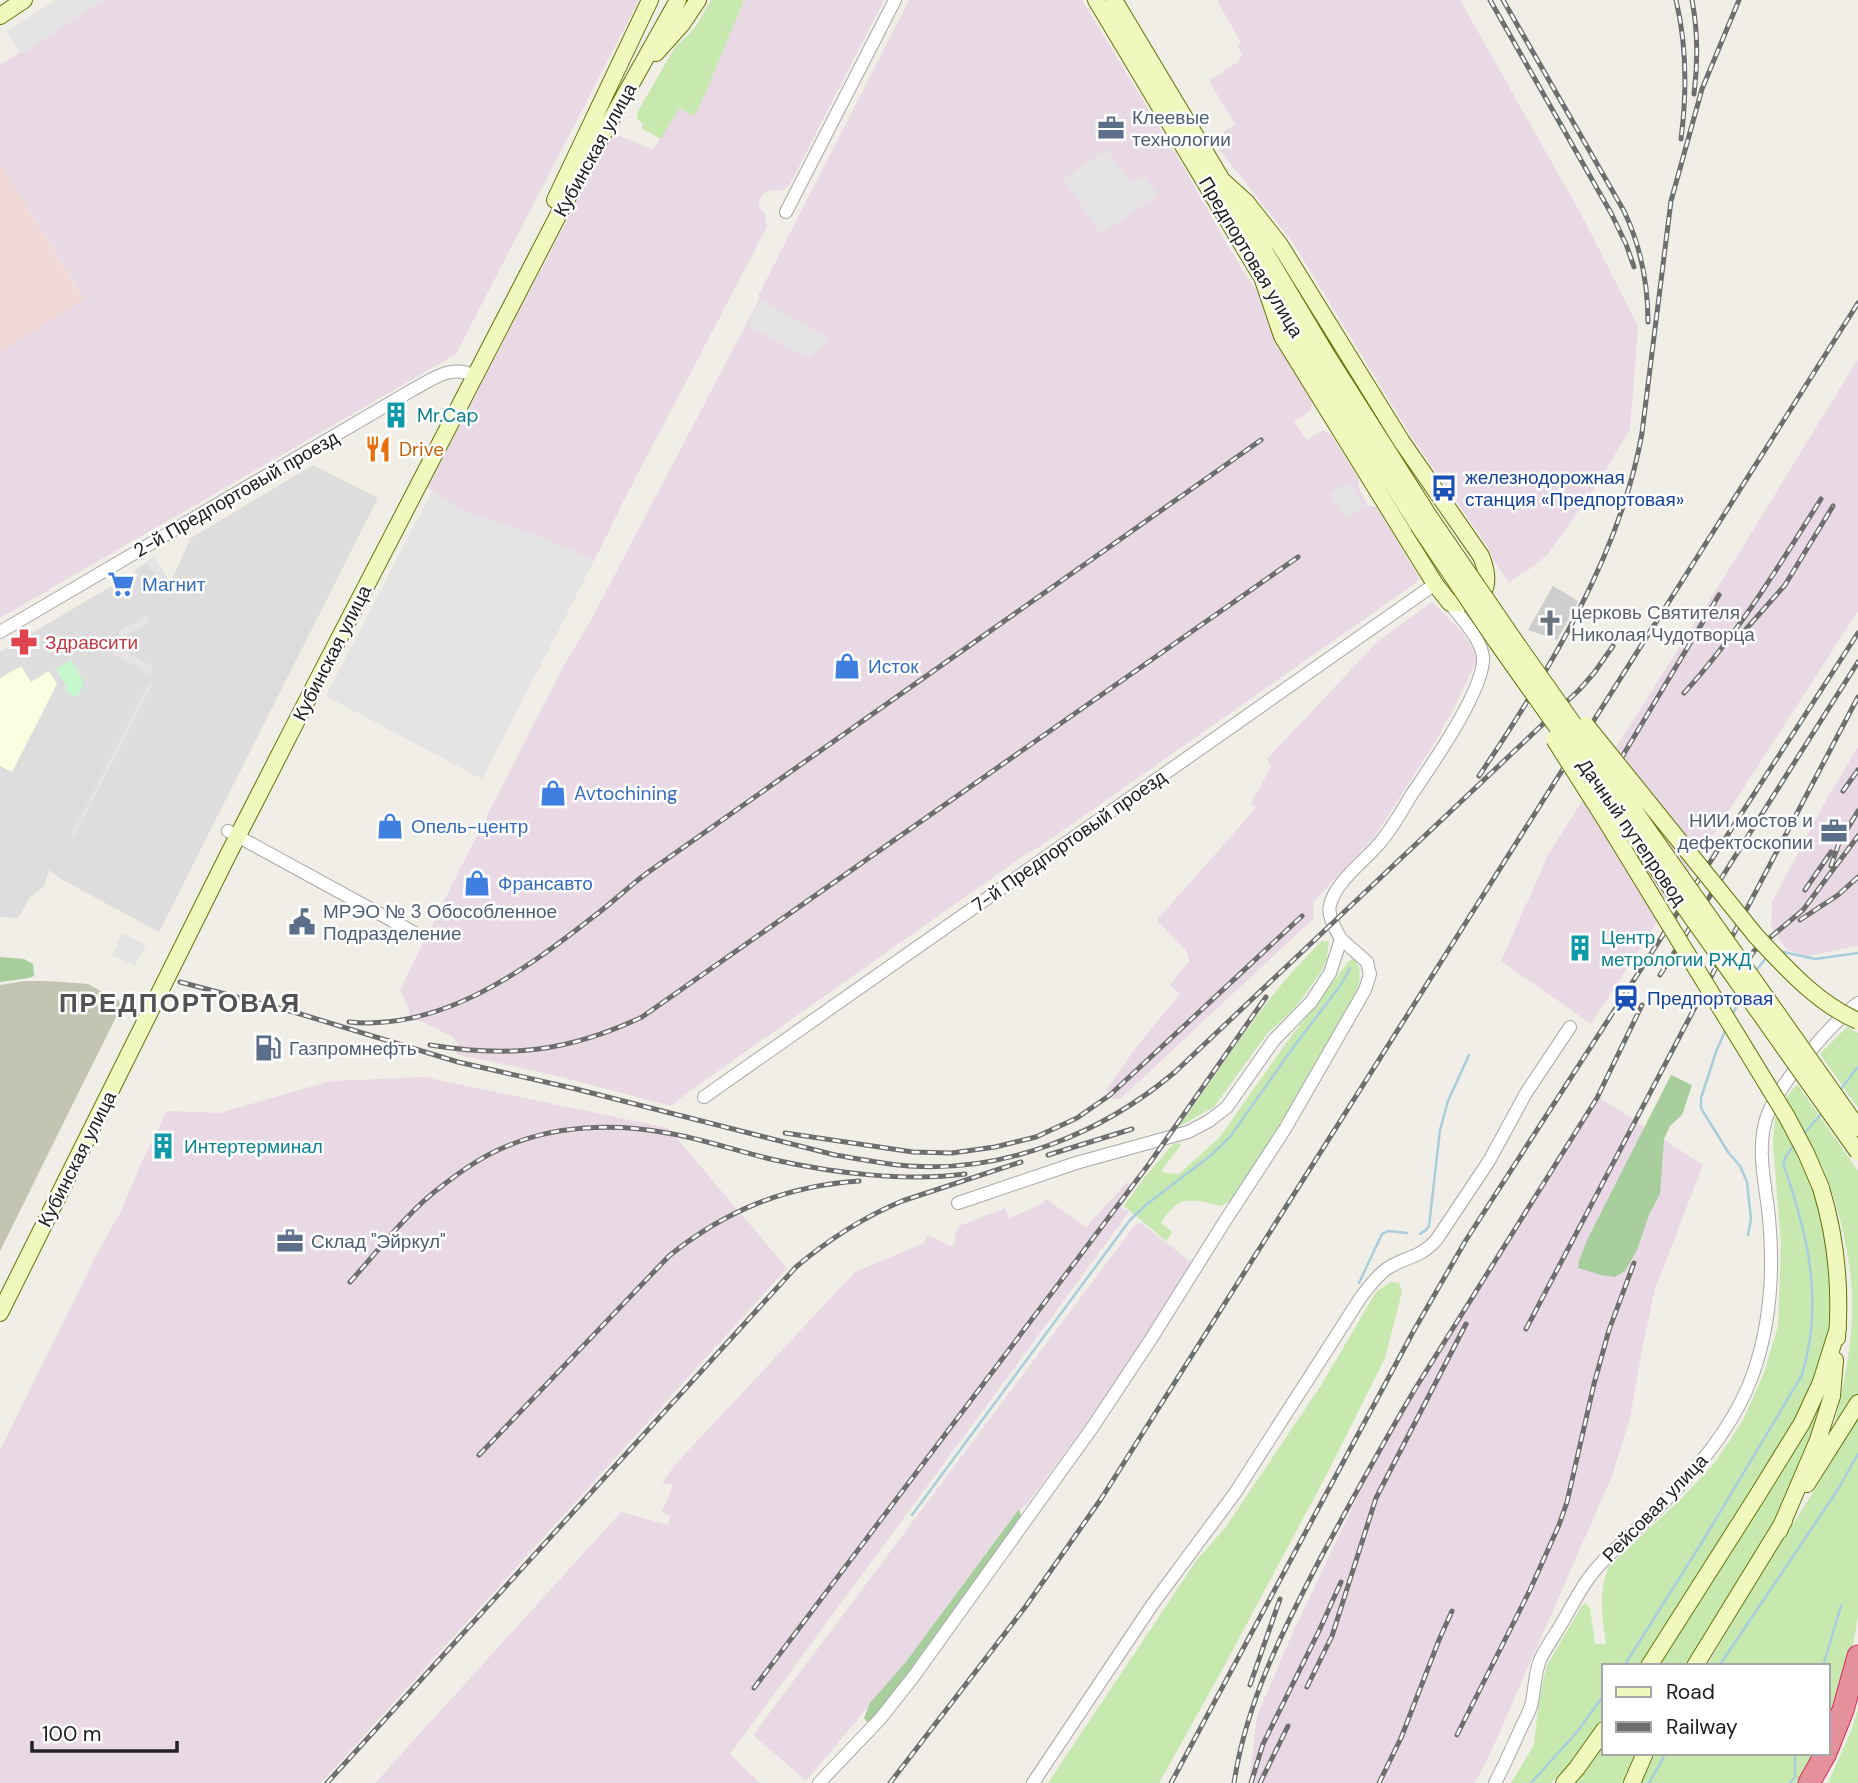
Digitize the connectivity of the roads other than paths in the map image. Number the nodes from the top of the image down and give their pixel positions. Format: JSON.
{"nodes":[{"id":1,"x":5,"y":0,"type":"edge"},
{"id":2,"x":24,"y":0,"type":"edge"},
{"id":3,"x":650,"y":0,"type":"edge"},
{"id":4,"x":678,"y":0,"type":"edge"},
{"id":5,"x":698,"y":0,"type":"edge"},
{"id":6,"x":895,"y":0,"type":"edge"},
{"id":7,"x":1096,"y":0,"type":"edge"},
{"id":8,"x":1114,"y":0,"type":"edge"},
{"id":9,"x":0,"y":3,"type":"edge"},
{"id":10,"x":0,"y":16,"type":"edge"},
{"id":11,"x":635,"y":79,"type":"junction"},
{"id":12,"x":1224,"y":182,"type":"junction"},
{"id":13,"x":786,"y":212,"type":"dead end"},
{"id":14,"x":1262,"y":277,"type":"junction"},
{"id":15,"x":470,"y":374,"type":"junction"},
{"id":16,"x":1415,"y":507,"type":"junction"},
{"id":17,"x":1435,"y":584,"type":"junction"},
{"id":18,"x":1450,"y":603,"type":"junction"},
{"id":19,"x":0,"y":632,"type":"edge"},
{"id":20,"x":1496,"y":640,"type":"junction"},
{"id":21,"x":1517,"y":644,"type":"junction"},
{"id":22,"x":233,"y":834,"type":"junction"},
{"id":23,"x":413,"y":932,"type":"dead end"},
{"id":24,"x":1341,"y":939,"type":"junction"},
{"id":25,"x":1858,"y":1003,"type":"edge"},
{"id":26,"x":1858,"y":1021,"type":"edge"},
{"id":27,"x":1570,"y":1027,"type":"dead end"},
{"id":28,"x":704,"y":1097,"type":"dead end"},
{"id":29,"x":1858,"y":1128,"type":"edge"},
{"id":30,"x":1858,"y":1152,"type":"edge"},
{"id":31,"x":958,"y":1203,"type":"dead end"},
{"id":32,"x":0,"y":1291,"type":"edge"},
{"id":33,"x":0,"y":1313,"type":"edge"},
{"id":34,"x":1838,"y":1328,"type":"junction"},
{"id":35,"x":1858,"y":1404,"type":"edge"},
{"id":36,"x":1779,"y":1531,"type":"junction"},
{"id":37,"x":1858,"y":1656,"type":"edge"},
{"id":38,"x":1650,"y":1664,"type":"edge"},
{"id":39,"x":1696,"y":1664,"type":"edge"},
{"id":40,"x":1602,"y":1733,"type":"edge"},
{"id":41,"x":1830,"y":1744,"type":"edge"},
{"id":42,"x":1644,"y":1755,"type":"edge"},
{"id":43,"x":1824,"y":1755,"type":"edge"},
{"id":44,"x":819,"y":1783,"type":"edge"},
{"id":45,"x":1033,"y":1783,"type":"edge"},
{"id":46,"x":1495,"y":1783,"type":"edge"},
{"id":47,"x":1564,"y":1783,"type":"edge"},
{"id":48,"x":1632,"y":1783,"type":"edge"},
{"id":49,"x":1809,"y":1783,"type":"edge"}],
"edges":[{"from":1,"to":9,"type":"main road"},
{"from":2,"to":10,"type":"main road"},
{"from":3,"to":15,"type":"main road","name":"Кубинская улица"},
{"from":4,"to":11,"type":"main road","name":"Кубинская улица"},
{"from":5,"to":11,"type":"main road"},
{"from":6,"to":13,"type":"street"},
{"from":7,"to":14,"type":"main road","name":"Предпортовая улица"},
{"from":8,"to":12,"type":"main road","name":"Предпортовая улица"},
{"from":11,"to":15,"type":"main road","name":"Кубинская улица"},
{"from":12,"to":16,"type":"main road","name":"Предпортовая улица"},
{"from":12,"to":18,"type":"main road"},
{"from":14,"to":16,"type":"main road","name":"Предпортовая улица"},
{"from":14,"to":17,"type":"main road"},
{"from":15,"to":19,"type":"street","name":"2-й Предпортовый проезд"},
{"from":15,"to":22,"type":"main road","name":"Кубинская улица"},
{"from":16,"to":20,"type":"main road","name":"Дачный путепровод","bridge":true},
{"from":16,"to":21,"type":"main road","name":"Дачный путепровод","bridge":true},
{"from":17,"to":18,"type":"main road"},
{"from":17,"to":28,"type":"street","name":"7-й Предпортовый проезд"},
{"from":18,"to":24,"type":"street"},
{"from":20,"to":30,"type":"main road","name":"Дачный путепровод","bridge":true},
{"from":20,"to":34,"type":"main road","bridge":true},
{"from":21,"to":26,"type":"main road","bridge":true},
{"from":21,"to":29,"type":"main road","name":"Дачный путепровод","bridge":true},
{"from":22,"to":23,"type":"street"},
{"from":22,"to":32,"type":"main road","name":"Кубинская улица"},
{"from":22,"to":33,"type":"main road","name":"Кубинская улица"},
{"from":24,"to":31,"type":"street"},
{"from":24,"to":44,"type":"street"},
{"from":25,"to":46,"type":"street","name":"Рейсовая улица"},
{"from":27,"to":45,"type":"street"},
{"from":34,"to":36,"type":"main road"},
{"from":34,"to":38,"type":"main road"},
{"from":35,"to":36,"type":"main road"},
{"from":36,"to":39,"type":"main road"},
{"from":37,"to":41,"type":"highway"},
{"from":40,"to":47,"type":"main road"},
{"from":42,"to":48,"type":"main road"},
{"from":43,"to":49,"type":"highway"}]}
